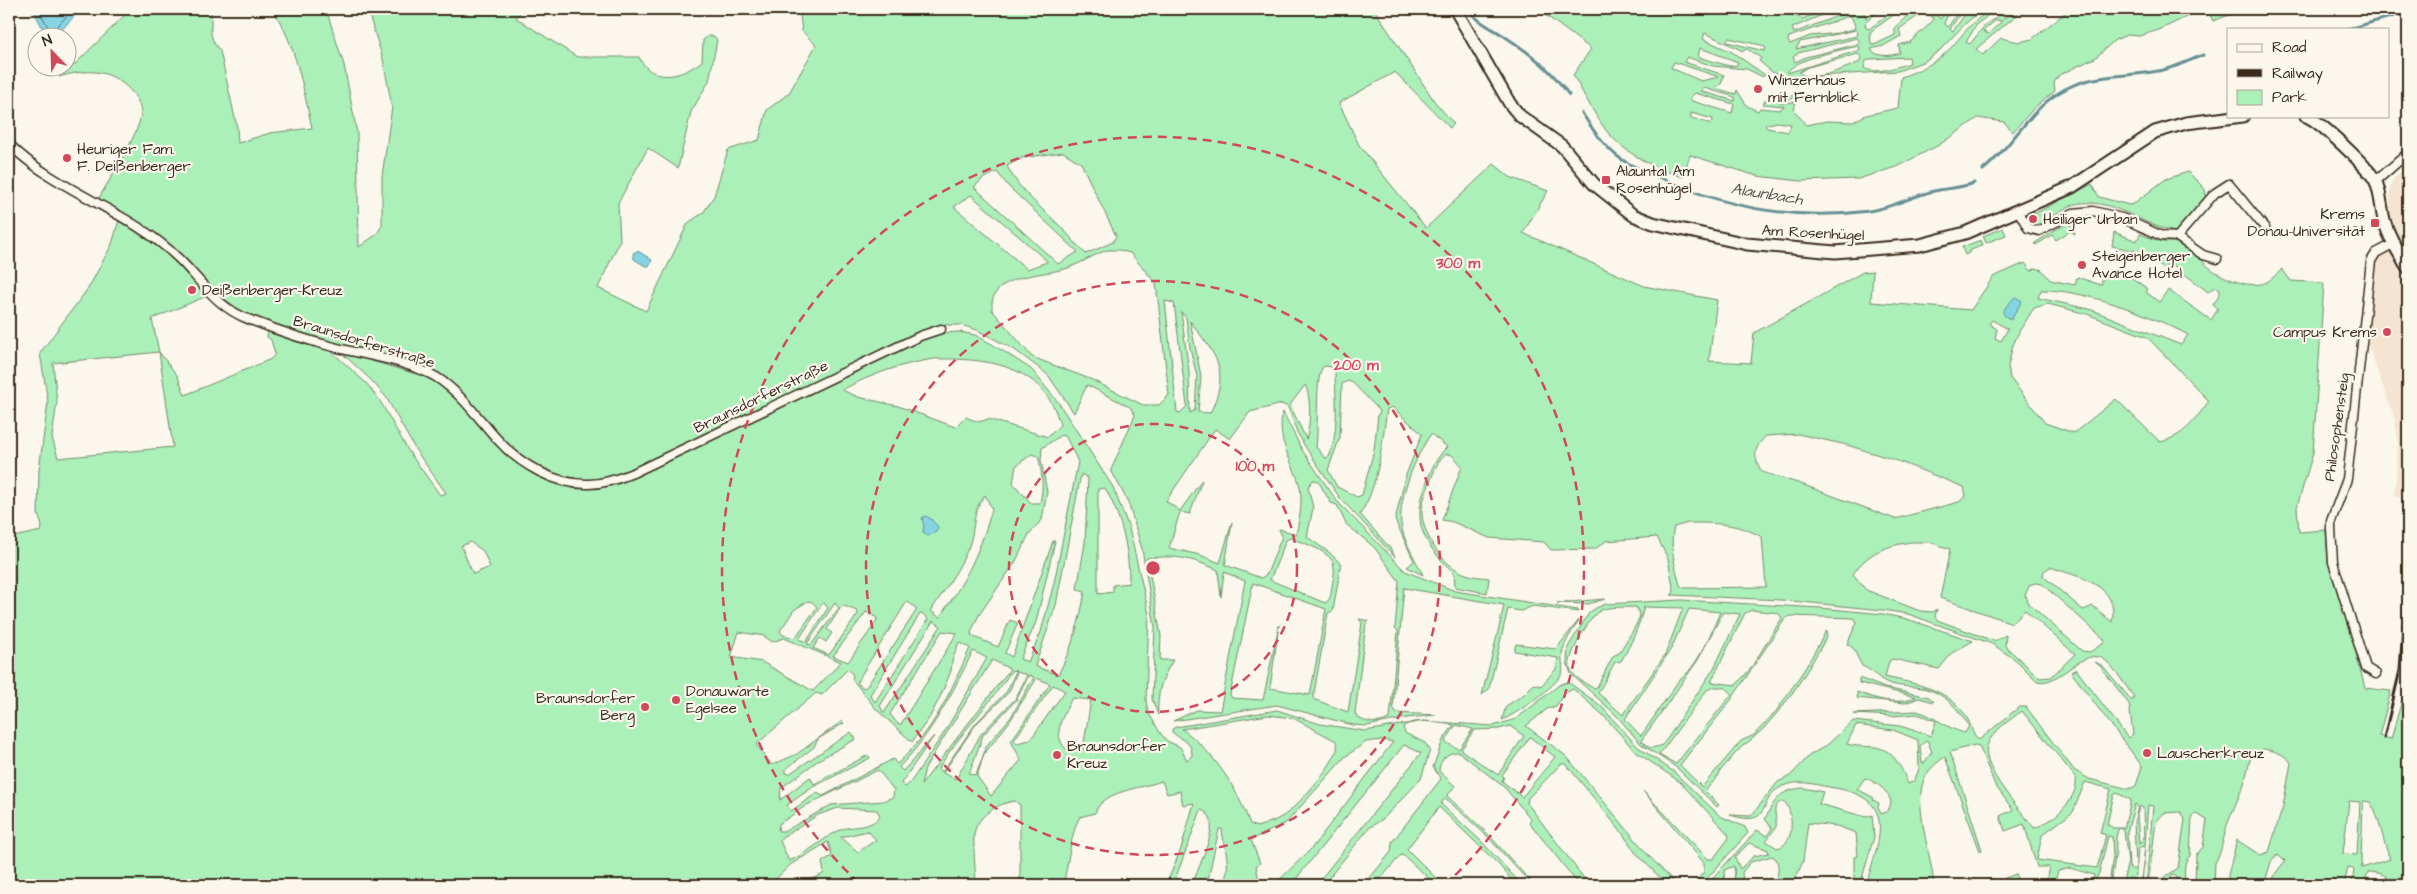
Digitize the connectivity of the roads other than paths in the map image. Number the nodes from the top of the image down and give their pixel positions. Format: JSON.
{"nodes":[{"id":1,"x":1455,"y":9,"type":"edge"},
{"id":2,"x":2227,"y":118,"type":"edge"},
{"id":3,"x":2310,"y":118,"type":"edge"},
{"id":4,"x":9,"y":144,"type":"edge"},
{"id":5,"x":2408,"y":152,"type":"edge"},
{"id":6,"x":2376,"y":181,"type":"junction"},
{"id":7,"x":2019,"y":212,"type":"junction"},
{"id":8,"x":2265,"y":228,"type":"dead end"},
{"id":9,"x":2177,"y":237,"type":"junction"},
{"id":10,"x":2394,"y":244,"type":"junction"},
{"id":11,"x":2217,"y":259,"type":"dead end"},
{"id":12,"x":2408,"y":268,"type":"edge"},
{"id":13,"x":941,"y":329,"type":"dead end"},
{"id":14,"x":2376,"y":674,"type":"dead end"}],
"edges":[{"from":1,"to":7,"type":"street","name":"Am Rosenhügel"},
{"from":2,"to":7,"type":"street","name":"Am Rosenhügel"},
{"from":3,"to":6,"type":"street"},
{"from":4,"to":13,"type":"street","name":"Braunsdorferstraße"},
{"from":5,"to":6,"type":"street"},
{"from":6,"to":10,"type":"street"},
{"from":7,"to":9,"type":"street"},
{"from":8,"to":9,"type":"street"},
{"from":9,"to":11,"type":"street"},
{"from":10,"to":12,"type":"street"},
{"from":10,"to":14,"type":"street","name":"Philosophensteig"}]}
